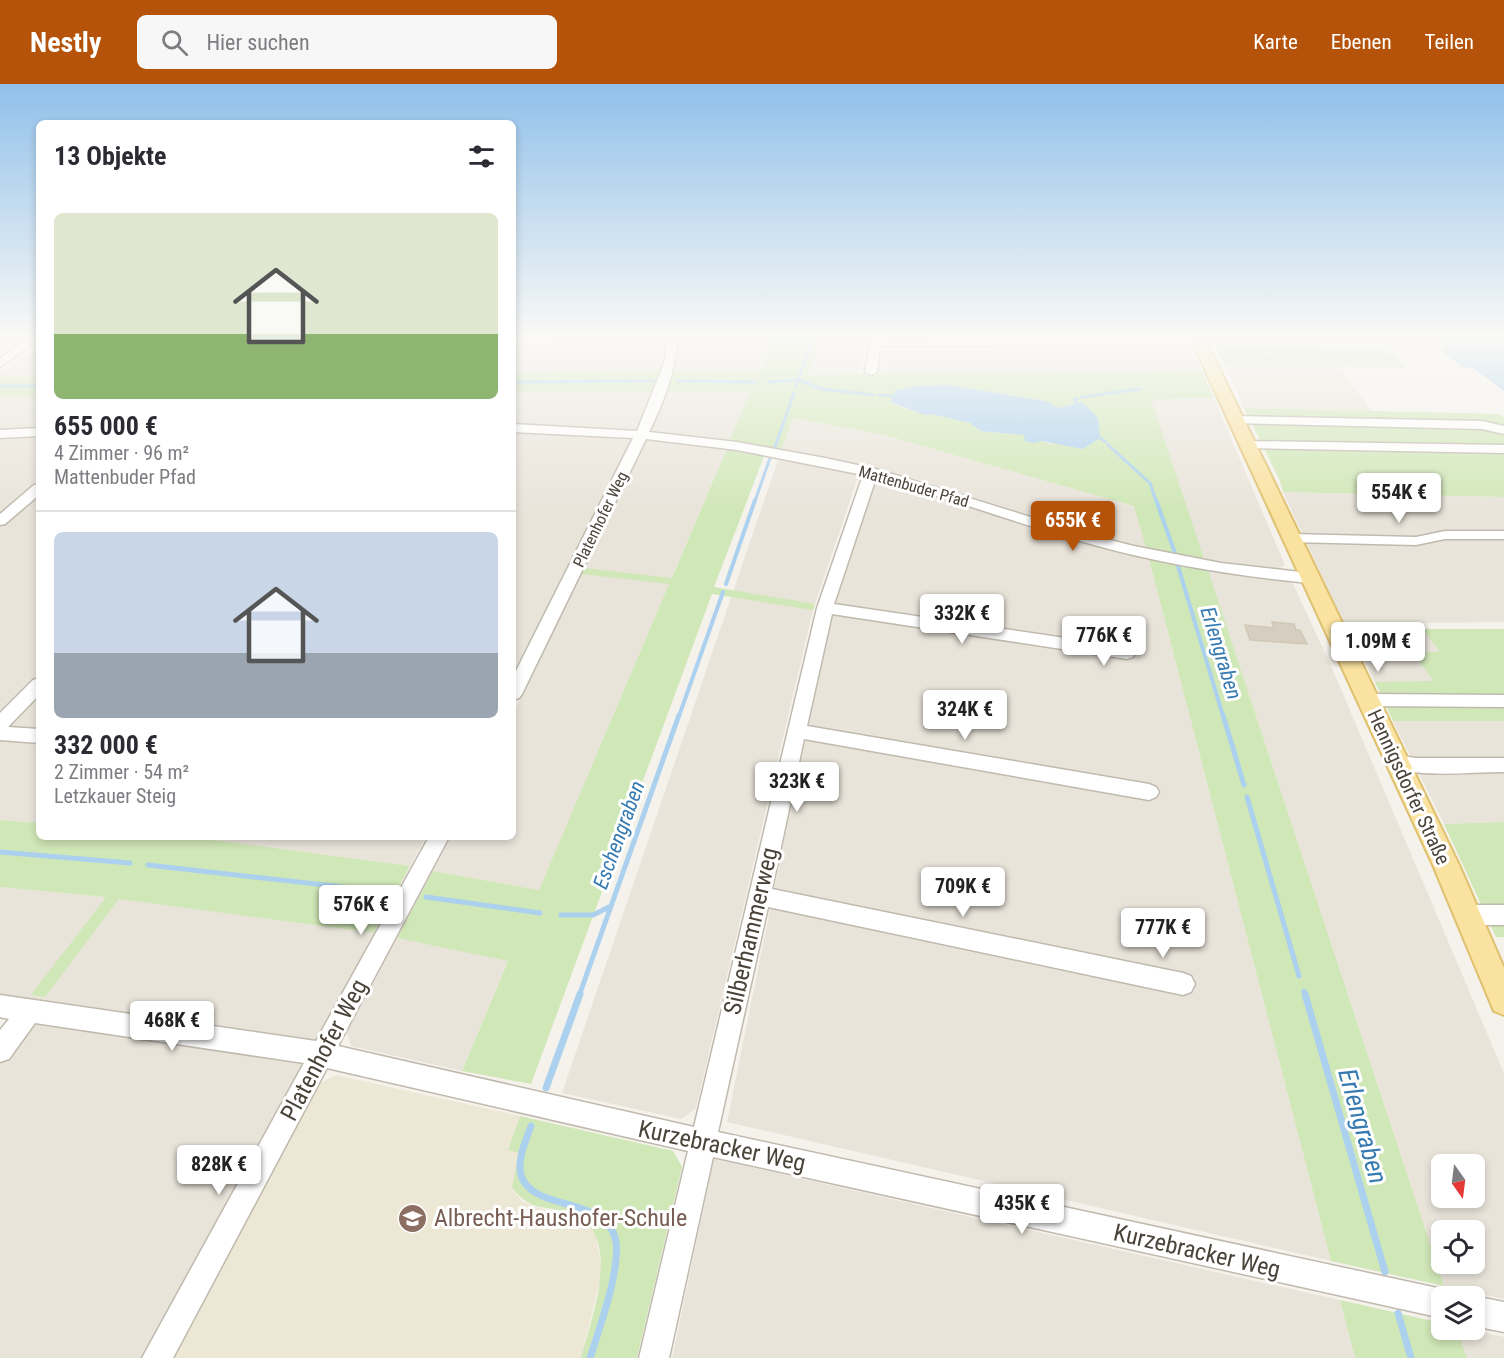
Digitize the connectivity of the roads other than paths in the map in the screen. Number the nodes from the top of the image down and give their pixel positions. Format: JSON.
{"nodes":[{"id":1,"x":660,"y":394,"type":"edge"},
{"id":2,"x":1224,"y":394,"type":"edge"},
{"id":3,"x":1236,"y":420,"type":"junction"},
{"id":4,"x":516,"y":428,"type":"edge"},
{"id":5,"x":1504,"y":430,"type":"edge"},
{"id":6,"x":36,"y":432,"type":"edge"},
{"id":7,"x":0,"y":434,"type":"edge"},
{"id":8,"x":642,"y":434,"type":"junction"},
{"id":9,"x":1247,"y":445,"type":"junction"},
{"id":10,"x":1504,"y":449,"type":"edge"},
{"id":11,"x":871,"y":472,"type":"junction"},
{"id":12,"x":36,"y":491,"type":"edge"},
{"id":13,"x":0,"y":521,"type":"edge"},
{"id":14,"x":1504,"y":535,"type":"edge"},
{"id":15,"x":1291,"y":538,"type":"junction"},
{"id":16,"x":1309,"y":578,"type":"junction"},
{"id":17,"x":825,"y":608,"type":"junction"},
{"id":18,"x":1127,"y":653,"type":"dead end"},
{"id":19,"x":36,"y":687,"type":"edge"},
{"id":20,"x":516,"y":688,"type":"edge"},
{"id":21,"x":1369,"y":700,"type":"junction"},
{"id":22,"x":1504,"y":701,"type":"edge"},
{"id":23,"x":0,"y":724,"type":"edge"},
{"id":24,"x":797,"y":731,"type":"junction"},
{"id":25,"x":0,"y":733,"type":"edge"},
{"id":26,"x":36,"y":736,"type":"edge"},
{"id":27,"x":1396,"y":762,"type":"junction"},
{"id":28,"x":1504,"y":765,"type":"edge"},
{"id":29,"x":1149,"y":792,"type":"dead end"},
{"id":30,"x":437,"y":840,"type":"edge"},
{"id":31,"x":759,"y":896,"type":"junction"},
{"id":32,"x":1467,"y":915,"type":"junction"},
{"id":33,"x":1504,"y":915,"type":"edge"},
{"id":34,"x":1183,"y":984,"type":"dead end"},
{"id":35,"x":1502,"y":990,"type":"edge"},
{"id":36,"x":0,"y":1006,"type":"edge"},
{"id":37,"x":30,"y":1010,"type":"junction"},
{"id":38,"x":0,"y":1050,"type":"edge"},
{"id":39,"x":321,"y":1056,"type":"junction"},
{"id":40,"x":703,"y":1141,"type":"junction"},
{"id":41,"x":1431,"y":1302,"type":"edge"},
{"id":42,"x":1485,"y":1313,"type":"edge"},
{"id":43,"x":1504,"y":1317,"type":"edge"},
{"id":44,"x":157,"y":1358,"type":"edge"},
{"id":45,"x":654,"y":1358,"type":"edge"}],
"edges":[{"from":1,"to":8,"type":"street","name":"Platenhofer Weg"},
{"from":2,"to":3,"type":"main road","name":"Hennigsdorfer Straße"},
{"from":3,"to":5,"type":"street"},
{"from":3,"to":9,"type":"main road","name":"Hennigsdorfer Straße"},
{"from":4,"to":8,"type":"street","name":"Mattenbuder Pfad"},
{"from":6,"to":7,"type":"street"},
{"from":8,"to":11,"type":"street","name":"Mattenbuder Pfad"},
{"from":8,"to":20,"type":"street","name":"Platenhofer Weg"},
{"from":9,"to":10,"type":"street"},
{"from":9,"to":15,"type":"main road","name":"Hennigsdorfer Straße"},
{"from":11,"to":16,"type":"street","name":"Mattenbuder Pfad"},
{"from":11,"to":17,"type":"street","name":"Silberhammerweg"},
{"from":12,"to":13,"type":"street"},
{"from":14,"to":15,"type":"street"},
{"from":15,"to":16,"type":"main road","name":"Hennigsdorfer Straße"},
{"from":16,"to":21,"type":"main road","name":"Hennigsdorfer Straße"},
{"from":17,"to":18,"type":"street"},
{"from":17,"to":24,"type":"street","name":"Silberhammerweg"},
{"from":19,"to":23,"type":"street"},
{"from":21,"to":22,"type":"street"},
{"from":21,"to":27,"type":"main road","name":"Hennigsdorfer Straße"},
{"from":24,"to":29,"type":"street"},
{"from":24,"to":31,"type":"street","name":"Silberhammerweg"},
{"from":25,"to":26,"type":"street"},
{"from":27,"to":28,"type":"street"},
{"from":27,"to":32,"type":"main road","name":"Hennigsdorfer Straße"},
{"from":30,"to":39,"type":"street","name":"Platenhofer Weg"},
{"from":31,"to":34,"type":"street"},
{"from":31,"to":40,"type":"street","name":"Silberhammerweg"},
{"from":32,"to":33,"type":"street"},
{"from":32,"to":35,"type":"main road","name":"Hennigsdorfer Straße"},
{"from":36,"to":37,"type":"street","name":"Kurzebracker Weg"},
{"from":37,"to":38,"type":"street"},
{"from":37,"to":39,"type":"street","name":"Kurzebracker Weg"},
{"from":39,"to":40,"type":"street","name":"Kurzebracker Weg"},
{"from":39,"to":44,"type":"street","name":"Platenhofer Weg"},
{"from":40,"to":41,"type":"street","name":"Kurzebracker Weg"},
{"from":40,"to":45,"type":"street","name":"Silberhammerweg"},
{"from":42,"to":43,"type":"street"}]}
